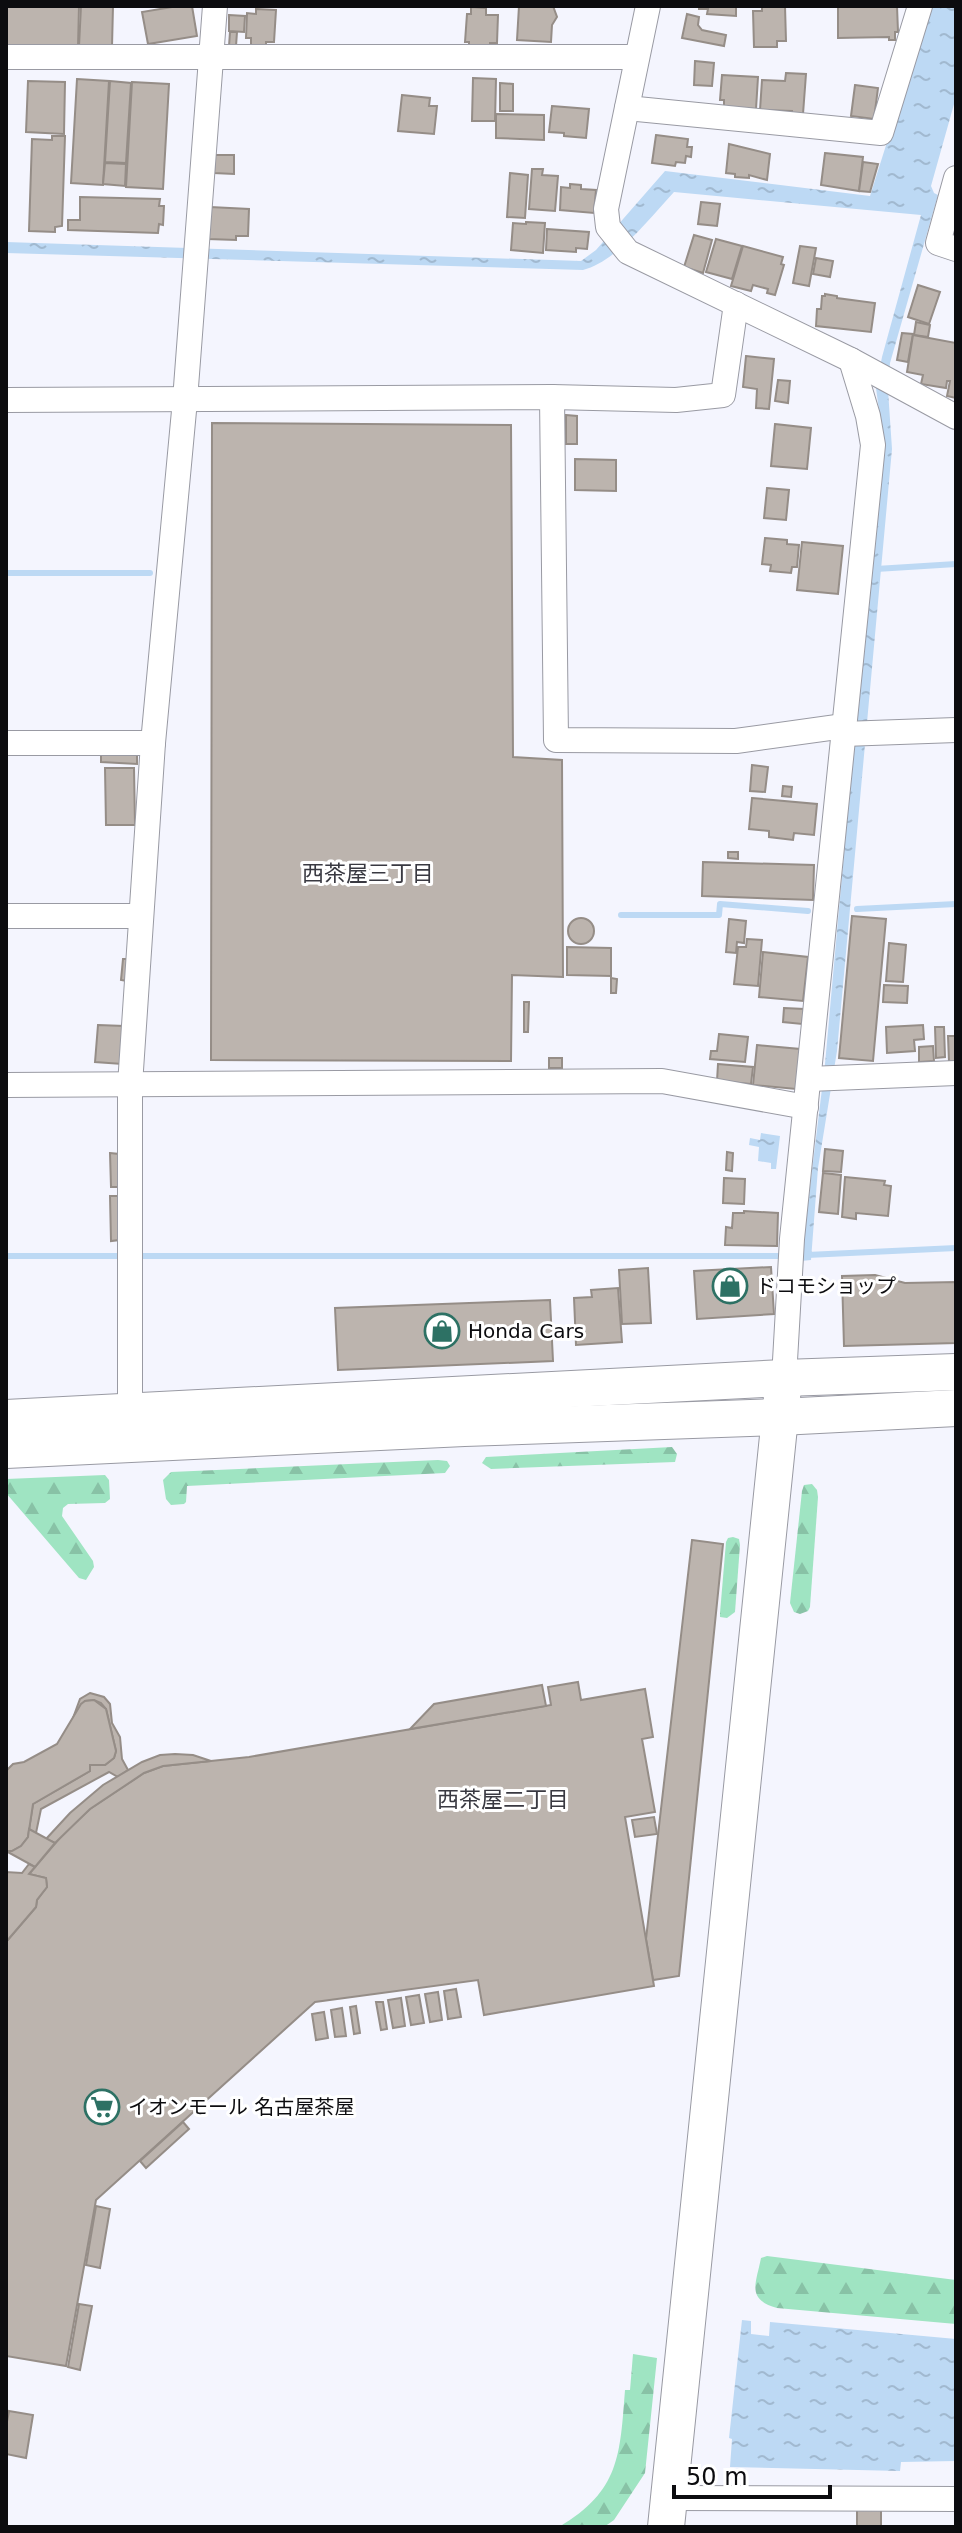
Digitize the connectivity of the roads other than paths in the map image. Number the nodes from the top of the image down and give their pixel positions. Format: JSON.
{"nodes":[{"id":1,"x":215,"y":6,"type":"edge"},
{"id":2,"x":648,"y":6,"type":"edge"},
{"id":3,"x":920,"y":6,"type":"edge"},
{"id":4,"x":6,"y":57,"type":"edge"},
{"id":5,"x":637,"y":57,"type":"junction"},
{"id":6,"x":210,"y":58,"type":"junction"},
{"id":7,"x":627,"y":108,"type":"junction"},
{"id":8,"x":956,"y":178,"type":"edge"},
{"id":9,"x":956,"y":249,"type":"edge"},
{"id":10,"x":736,"y":304,"type":"junction"},
{"id":11,"x":871,"y":371,"type":"junction"},
{"id":12,"x":552,"y":397,"type":"junction"},
{"id":13,"x":6,"y":400,"type":"edge"},
{"id":14,"x":185,"y":400,"type":"junction"},
{"id":15,"x":956,"y":417,"type":"edge"},
{"id":16,"x":956,"y":730,"type":"edge"},
{"id":17,"x":852,"y":732,"type":"junction"},
{"id":18,"x":6,"y":743,"type":"edge"},
{"id":19,"x":153,"y":743,"type":"junction"},
{"id":20,"x":6,"y":916,"type":"edge"},
{"id":21,"x":141,"y":916,"type":"junction"},
{"id":22,"x":956,"y":1073,"type":"edge"},
{"id":23,"x":822,"y":1078,"type":"junction"},
{"id":24,"x":6,"y":1085,"type":"edge"},
{"id":25,"x":130,"y":1085,"type":"junction"},
{"id":26,"x":806,"y":1107,"type":"junction"},
{"id":27,"x":956,"y":1372,"type":"edge"},
{"id":28,"x":784,"y":1378,"type":"junction"},
{"id":29,"x":956,"y":1408,"type":"edge"},
{"id":30,"x":130,"y":1413,"type":"junction"},
{"id":31,"x":780,"y":1417,"type":"junction"},
{"id":32,"x":6,"y":1418,"type":"edge"},
{"id":33,"x":6,"y":1450,"type":"edge"},
{"id":34,"x":956,"y":2499,"type":"edge"},
{"id":35,"x":668,"y":2512,"type":"edge"}],
"edges":[{"from":1,"to":6,"type":"street"},
{"from":2,"to":5,"type":"street"},
{"from":3,"to":7,"type":"street"},
{"from":4,"to":6,"type":"street"},
{"from":5,"to":6,"type":"street"},
{"from":5,"to":7,"type":"street"},
{"from":6,"to":14,"type":"street"},
{"from":7,"to":10,"type":"street"},
{"from":8,"to":9,"type":"street"},
{"from":10,"to":11,"type":"street"},
{"from":10,"to":12,"type":"street"},
{"from":11,"to":15,"type":"street"},
{"from":11,"to":17,"type":"street"},
{"from":12,"to":14,"type":"street"},
{"from":12,"to":17,"type":"street"},
{"from":13,"to":14,"type":"street"},
{"from":14,"to":19,"type":"street"},
{"from":16,"to":17,"type":"street"},
{"from":17,"to":23,"type":"street"},
{"from":18,"to":19,"type":"street"},
{"from":19,"to":21,"type":"street"},
{"from":20,"to":21,"type":"street"},
{"from":21,"to":25,"type":"street"},
{"from":22,"to":23,"type":"street"},
{"from":23,"to":26,"type":"street"},
{"from":24,"to":25,"type":"street"},
{"from":25,"to":26,"type":"street"},
{"from":25,"to":30,"type":"street"},
{"from":26,"to":28,"type":"street"},
{"from":27,"to":28,"type":"street"},
{"from":28,"to":30,"type":"street"},
{"from":28,"to":31,"type":"street"},
{"from":29,"to":31,"type":"street"},
{"from":30,"to":32,"type":"street"},
{"from":31,"to":33,"type":"street"},
{"from":31,"to":35,"type":"street"},
{"from":34,"to":35,"type":"street"}]}
